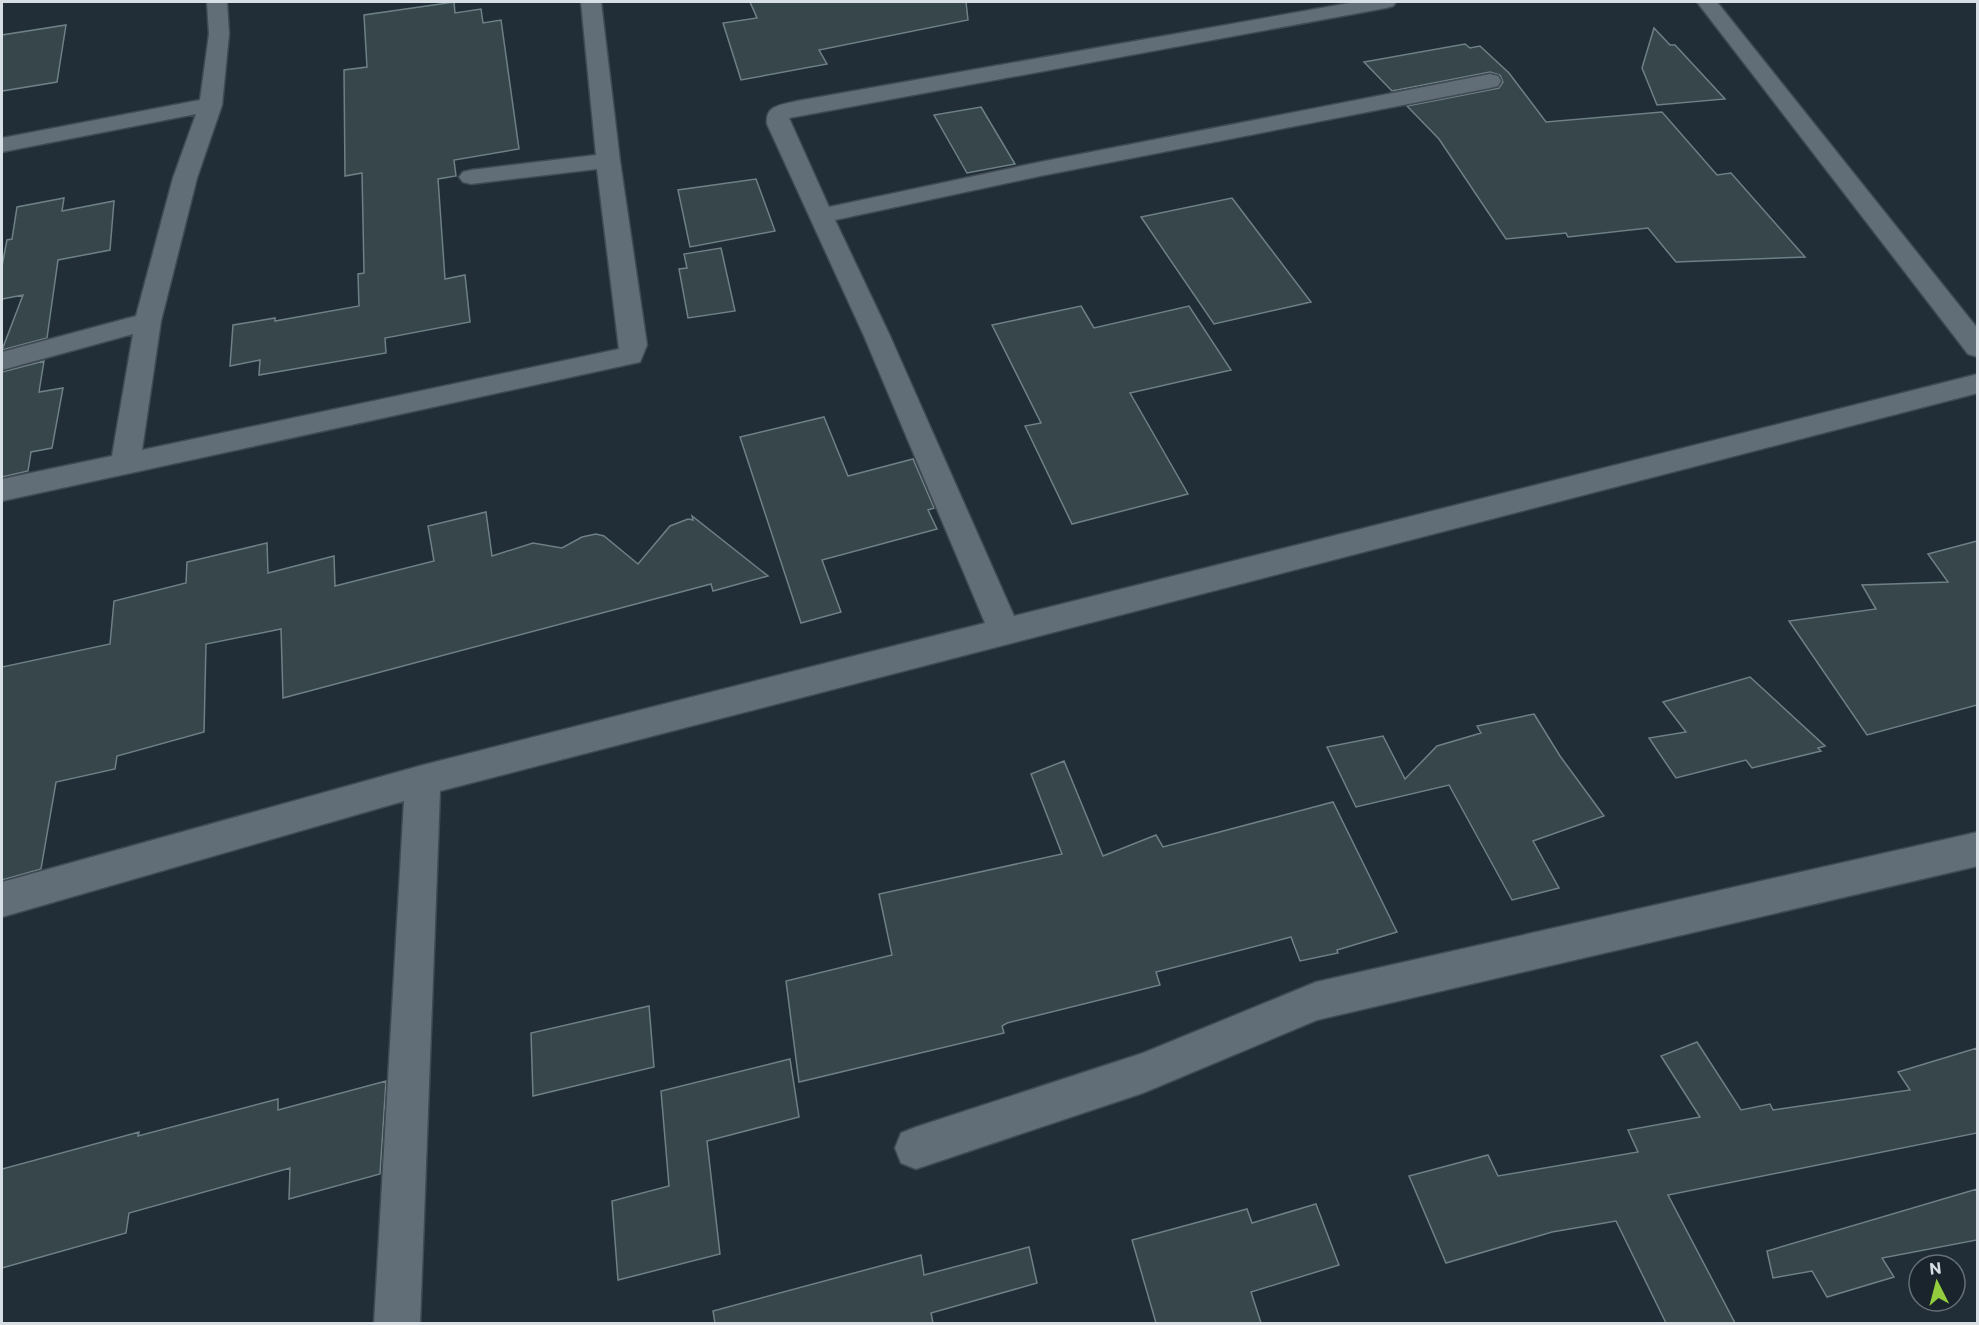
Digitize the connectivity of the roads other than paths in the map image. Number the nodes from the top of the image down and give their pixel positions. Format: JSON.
{"nodes":[{"id":1,"x":217,"y":2,"type":"edge"},
{"id":2,"x":591,"y":2,"type":"edge"},
{"id":3,"x":1386,"y":2,"type":"edge"},
{"id":4,"x":1707,"y":2,"type":"edge"},
{"id":5,"x":1490,"y":81,"type":"dead end"},
{"id":6,"x":211,"y":105,"type":"junction"},
{"id":7,"x":2,"y":145,"type":"edge"},
{"id":8,"x":608,"y":161,"type":"junction"},
{"id":9,"x":471,"y":177,"type":"dead end"},
{"id":10,"x":821,"y":216,"type":"junction"},
{"id":11,"x":148,"y":321,"type":"junction"},
{"id":12,"x":1977,"y":348,"type":"edge"},
{"id":13,"x":2,"y":361,"type":"edge"},
{"id":14,"x":1977,"y":383,"type":"edge"},
{"id":15,"x":125,"y":463,"type":"junction"},
{"id":16,"x":2,"y":490,"type":"edge"},
{"id":17,"x":1004,"y":632,"type":"junction"},
{"id":18,"x":423,"y":780,"type":"junction"},
{"id":19,"x":1977,"y":849,"type":"edge"},
{"id":20,"x":2,"y":899,"type":"edge"},
{"id":21,"x":916,"y":1148,"type":"dead end"},
{"id":22,"x":397,"y":1323,"type":"edge"}],
"edges":[{"from":1,"to":6,"type":"street"},
{"from":2,"to":8,"type":"street"},
{"from":3,"to":10,"type":"street"},
{"from":4,"to":12,"type":"street"},
{"from":5,"to":10,"type":"street"},
{"from":6,"to":7,"type":"street"},
{"from":6,"to":11,"type":"street"},
{"from":8,"to":9,"type":"street"},
{"from":8,"to":15,"type":"street"},
{"from":10,"to":17,"type":"street"},
{"from":11,"to":13,"type":"street"},
{"from":11,"to":15,"type":"street"},
{"from":14,"to":17,"type":"street"},
{"from":15,"to":16,"type":"street"},
{"from":17,"to":18,"type":"street"},
{"from":18,"to":20,"type":"street"},
{"from":18,"to":22,"type":"street"},
{"from":19,"to":21,"type":"street"}]}
